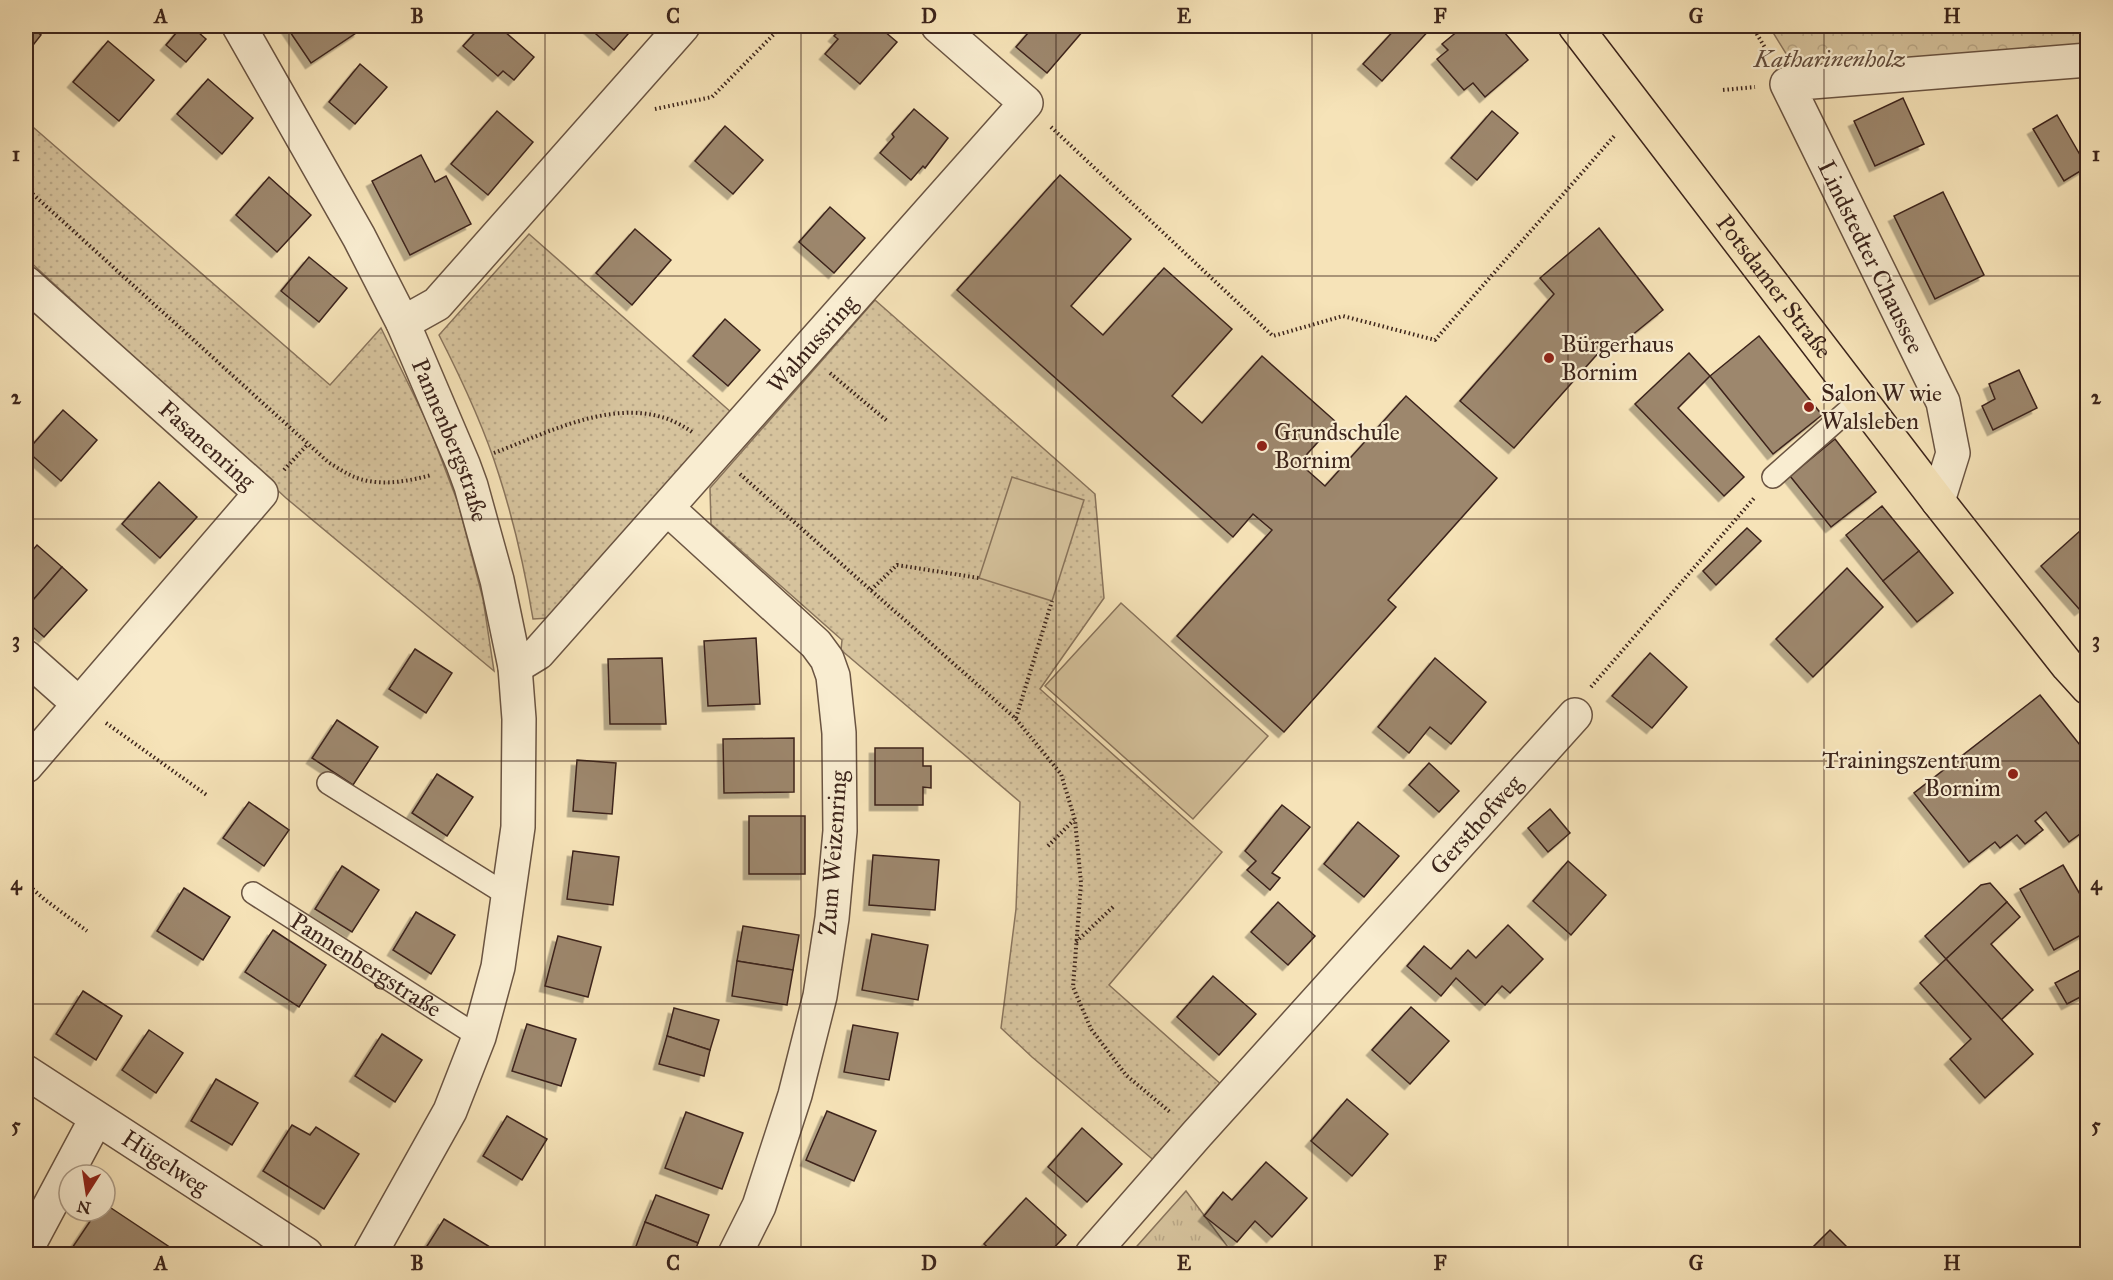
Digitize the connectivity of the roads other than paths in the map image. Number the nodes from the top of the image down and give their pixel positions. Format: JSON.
{"nodes":[{"id":1,"x":239,"y":26,"type":"edge"},
{"id":2,"x":682,"y":26,"type":"edge"},
{"id":3,"x":938,"y":26,"type":"edge"},
{"id":4,"x":1575,"y":26,"type":"edge"},
{"id":5,"x":2088,"y":60,"type":"edge"},
{"id":6,"x":26,"y":283,"type":"edge"},
{"id":7,"x":403,"y":323,"type":"junction"},
{"id":8,"x":1861,"y":399,"type":"junction"},
{"id":9,"x":1773,"y":477,"type":"road end"},
{"id":10,"x":1938,"y":501,"type":"junction"},
{"id":11,"x":667,"y":508,"type":"junction"},
{"id":12,"x":26,"y":657,"type":"edge"},
{"id":13,"x":515,"y":667,"type":"junction"},
{"id":14,"x":2088,"y":688,"type":"edge"},
{"id":15,"x":79,"y":704,"type":"junction"},
{"id":16,"x":1575,"y":715,"type":"road end"},
{"id":17,"x":26,"y":766,"type":"edge"},
{"id":18,"x":328,"y":783,"type":"dead end"},
{"id":19,"x":253,"y":893,"type":"dead end"},
{"id":20,"x":509,"y":896,"type":"junction"},
{"id":21,"x":479,"y":1037,"type":"junction"},
{"id":22,"x":26,"y":1072,"type":"edge"},
{"id":23,"x":96,"y":1119,"type":"junction"},
{"id":24,"x":26,"y":1250,"type":"edge"},
{"id":25,"x":306,"y":1254,"type":"edge"},
{"id":26,"x":370,"y":1254,"type":"edge"},
{"id":27,"x":735,"y":1254,"type":"edge"},
{"id":28,"x":1092,"y":1254,"type":"edge"}],
"edges":[{"from":1,"to":7,"type":"street","name":"Pannenbergstraße"},
{"from":2,"to":7,"type":"street"},
{"from":3,"to":11,"type":"street","name":"Walnussring"},
{"from":4,"to":8,"type":"main road","name":"Potsdamer Straße"},
{"from":5,"to":10,"type":"street","name":"Lindstedter Chaussee"},
{"from":6,"to":15,"type":"street","name":"Fasanenring"},
{"from":7,"to":13,"type":"street","name":"Pannenbergstraße"},
{"from":8,"to":9,"type":"lane"},
{"from":8,"to":10,"type":"main road","name":"Potsdamer Straße"},
{"from":10,"to":14,"type":"main road","name":"Potsdamer Straße"},
{"from":11,"to":13,"type":"street","name":"Walnussring"},
{"from":11,"to":27,"type":"street","name":"Zum Weizenring"},
{"from":12,"to":15,"type":"street"},
{"from":13,"to":20,"type":"street","name":"Pannenbergstraße"},
{"from":15,"to":17,"type":"street","name":"Fasanenring"},
{"from":16,"to":28,"type":"street","name":"Gersthofweg"},
{"from":18,"to":20,"type":"lane"},
{"from":19,"to":21,"type":"lane","name":"Pannenbergstraße"},
{"from":20,"to":21,"type":"street","name":"Pannenbergstraße"},
{"from":21,"to":26,"type":"street","name":"Pannenbergstraße"},
{"from":22,"to":23,"type":"street","name":"Hügelweg"},
{"from":23,"to":24,"type":"street"},
{"from":23,"to":25,"type":"street","name":"Hügelweg"}]}
